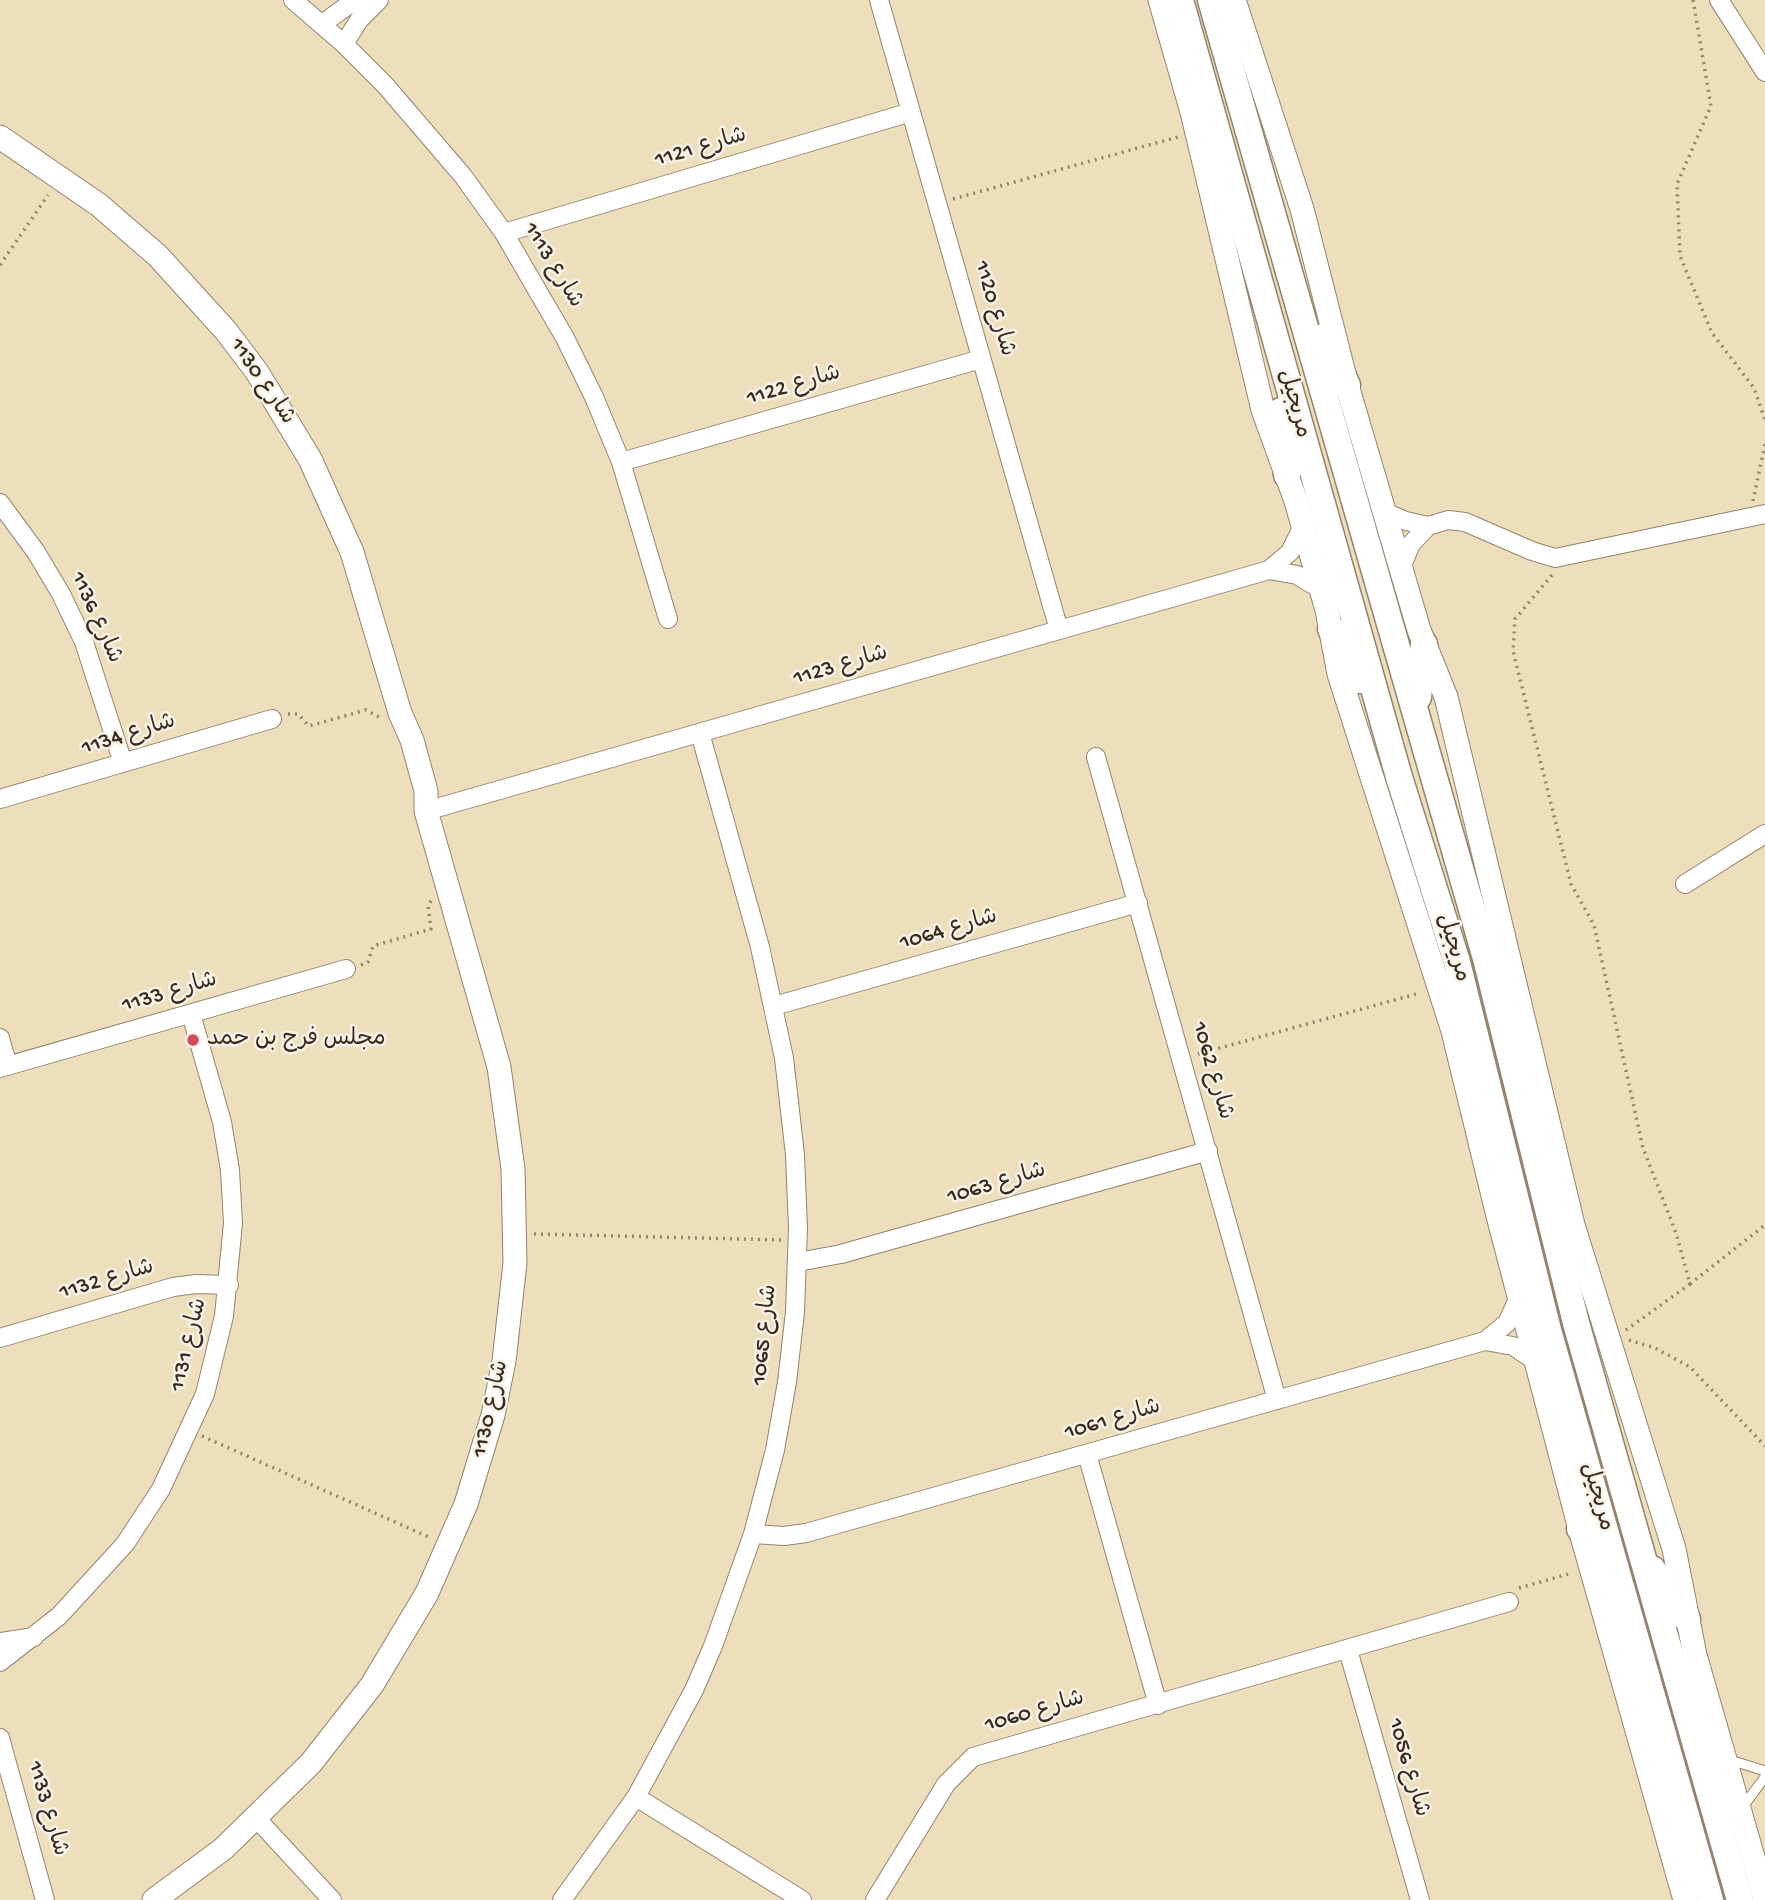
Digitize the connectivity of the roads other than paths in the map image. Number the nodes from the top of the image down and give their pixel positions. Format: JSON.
{"nodes":[{"id":1,"x":293,"y":0,"type":"edge"},
{"id":2,"x":360,"y":0,"type":"edge"},
{"id":3,"x":379,"y":0,"type":"edge"},
{"id":4,"x":879,"y":0,"type":"edge"},
{"id":5,"x":1160,"y":0,"type":"edge"},
{"id":6,"x":1180,"y":0,"type":"edge"},
{"id":7,"x":1211,"y":0,"type":"edge"},
{"id":8,"x":1234,"y":0,"type":"edge"},
{"id":9,"x":1719,"y":0,"type":"edge"},
{"id":10,"x":322,"y":24,"type":"junction"},
{"id":11,"x":344,"y":44,"type":"junction"},
{"id":12,"x":1765,"y":72,"type":"edge"},
{"id":13,"x":911,"y":112,"type":"junction"},
{"id":14,"x":1250,"y":134,"type":"junction"},
{"id":15,"x":0,"y":137,"type":"edge"},
{"id":16,"x":1246,"y":227,"type":"junction"},
{"id":17,"x":504,"y":233,"type":"junction"},
{"id":18,"x":981,"y":359,"type":"junction"},
{"id":19,"x":1347,"y":386,"type":"junction"},
{"id":20,"x":621,"y":462,"type":"junction"},
{"id":21,"x":1287,"y":475,"type":"junction"},
{"id":22,"x":0,"y":503,"type":"edge"},
{"id":23,"x":1384,"y":512,"type":"junction"},
{"id":24,"x":1757,"y":517,"type":"edge"},
{"id":25,"x":6,"y":522,"type":"edge"},
{"id":26,"x":1303,"y":526,"type":"junction"},
{"id":27,"x":1428,"y":526,"type":"junction"},
{"id":28,"x":1401,"y":568,"type":"junction"},
{"id":29,"x":1269,"y":570,"type":"junction"},
{"id":30,"x":1320,"y":589,"type":"junction"},
{"id":31,"x":668,"y":620,"type":"dead end"},
{"id":32,"x":1331,"y":629,"type":"junction"},
{"id":33,"x":1059,"y":630,"type":"junction"},
{"id":34,"x":1424,"y":644,"type":"junction"},
{"id":35,"x":1416,"y":709,"type":"junction"},
{"id":36,"x":272,"y":719,"type":"road end"},
{"id":37,"x":700,"y":733,"type":"junction"},
{"id":38,"x":1096,"y":757,"type":"dead end"},
{"id":39,"x":123,"y":763,"type":"junction"},
{"id":40,"x":1399,"y":777,"type":"junction"},
{"id":41,"x":0,"y":799,"type":"edge"},
{"id":42,"x":426,"y":811,"type":"junction"},
{"id":43,"x":1765,"y":834,"type":"edge"},
{"id":44,"x":1685,"y":884,"type":"dead end"},
{"id":45,"x":1138,"y":903,"type":"junction"},
{"id":46,"x":346,"y":969,"type":"road end"},
{"id":47,"x":774,"y":1006,"type":"junction"},
{"id":48,"x":191,"y":1014,"type":"junction"},
{"id":49,"x":0,"y":1038,"type":"edge"},
{"id":50,"x":4,"y":1067,"type":"edge"},
{"id":51,"x":1208,"y":1151,"type":"junction"},
{"id":52,"x":798,"y":1262,"type":"junction"},
{"id":53,"x":229,"y":1285,"type":"junction"},
{"id":54,"x":1519,"y":1297,"type":"junction"},
{"id":55,"x":0,"y":1338,"type":"edge"},
{"id":56,"x":1485,"y":1341,"type":"junction"},
{"id":57,"x":1537,"y":1362,"type":"junction"},
{"id":58,"x":1277,"y":1400,"type":"junction"},
{"id":59,"x":1087,"y":1454,"type":"junction"},
{"id":60,"x":1580,"y":1529,"type":"junction"},
{"id":61,"x":753,"y":1534,"type":"junction"},
{"id":62,"x":1640,"y":1551,"type":"junction"},
{"id":63,"x":1620,"y":1583,"type":"junction"},
{"id":64,"x":1509,"y":1602,"type":"road end"},
{"id":65,"x":1687,"y":1619,"type":"junction"},
{"id":66,"x":33,"y":1637,"type":"junction"},
{"id":67,"x":0,"y":1642,"type":"edge"},
{"id":68,"x":1348,"y":1650,"type":"junction"},
{"id":69,"x":0,"y":1662,"type":"edge"},
{"id":70,"x":1158,"y":1704,"type":"junction"},
{"id":71,"x":0,"y":1738,"type":"edge"},
{"id":72,"x":1724,"y":1755,"type":"junction"},
{"id":73,"x":1765,"y":1771,"type":"edge"},
{"id":74,"x":1765,"y":1777,"type":"edge"},
{"id":75,"x":636,"y":1797,"type":"junction"},
{"id":76,"x":1740,"y":1813,"type":"junction"},
{"id":77,"x":257,"y":1819,"type":"junction"},
{"id":78,"x":46,"y":1898,"type":"edge"},
{"id":79,"x":1417,"y":1899,"type":"edge"},
{"id":80,"x":1765,"y":1899,"type":"edge"},
{"id":81,"x":154,"y":1900,"type":"edge"},
{"id":82,"x":332,"y":1900,"type":"edge"},
{"id":83,"x":562,"y":1900,"type":"edge"},
{"id":84,"x":802,"y":1900,"type":"edge"},
{"id":85,"x":875,"y":1900,"type":"edge"},
{"id":86,"x":1685,"y":1900,"type":"edge"},
{"id":87,"x":1710,"y":1900,"type":"edge"},
{"id":88,"x":1740,"y":1900,"type":"edge"}],
"edges":[{"from":1,"to":10,"type":"street","name":"شارع 1113"},
{"from":2,"to":10,"type":"street"},
{"from":3,"to":11,"type":"street"},
{"from":4,"to":13,"type":"street","name":"شارع 1120"},
{"from":5,"to":21,"type":"street","name":"مريجيل"},
{"from":6,"to":16,"type":"main road","name":"مريجيل"},
{"from":7,"to":14,"type":"main road","name":"مريجيل"},
{"from":8,"to":19,"type":"street"},
{"from":9,"to":12,"type":"street"},
{"from":10,"to":11,"type":"street","name":"شارع 1113"},
{"from":11,"to":17,"type":"street","name":"شارع 1113"},
{"from":13,"to":17,"type":"street","name":"شارع 1121"},
{"from":13,"to":18,"type":"street","name":"شارع 1120"},
{"from":14,"to":19,"type":"main road"},
{"from":14,"to":35,"type":"main road","name":"مريجيل"},
{"from":15,"to":42,"type":"street","name":"شارع 1130"},
{"from":16,"to":21,"type":"main road"},
{"from":16,"to":40,"type":"main road","name":"مريجيل"},
{"from":17,"to":20,"type":"street","name":"شارع 1113"},
{"from":18,"to":20,"type":"street","name":"شارع 1122"},
{"from":18,"to":33,"type":"street","name":"شارع 1120"},
{"from":19,"to":23,"type":"street"},
{"from":20,"to":31,"type":"street","name":"شارع 1113"},
{"from":21,"to":26,"type":"street","name":"مريجيل"},
{"from":22,"to":25,"type":"street","name":"شارع 1136"},
{"from":23,"to":27,"type":"street"},
{"from":23,"to":28,"type":"street"},
{"from":24,"to":27,"type":"street"},
{"from":25,"to":39,"type":"street","name":"شارع 1136"},
{"from":26,"to":29,"type":"street","name":"شارع 1123"},
{"from":26,"to":30,"type":"street","name":"مريجيل"},
{"from":27,"to":28,"type":"street"},
{"from":28,"to":34,"type":"street"},
{"from":29,"to":30,"type":"street","name":"شارع 1123"},
{"from":29,"to":33,"type":"street","name":"شارع 1123"},
{"from":30,"to":32,"type":"street","name":"مريجيل"},
{"from":32,"to":40,"type":"main road"},
{"from":32,"to":54,"type":"street","name":"مريجيل"},
{"from":33,"to":37,"type":"street","name":"شارع 1123"},
{"from":34,"to":35,"type":"main road"},
{"from":34,"to":65,"type":"street"},
{"from":35,"to":62,"type":"main road","name":"مريجيل"},
{"from":36,"to":39,"type":"street","name":"شارع 1134"},
{"from":37,"to":42,"type":"street","name":"شارع 1123"},
{"from":37,"to":47,"type":"street","name":"شارع 1065"},
{"from":38,"to":45,"type":"street","name":"شارع 1062"},
{"from":39,"to":41,"type":"street","name":"شارع 1134"},
{"from":40,"to":63,"type":"main road","name":"مريجيل"},
{"from":42,"to":77,"type":"street","name":"شارع 1130"},
{"from":43,"to":44,"type":"street"},
{"from":45,"to":47,"type":"street","name":"شارع 1064"},
{"from":45,"to":51,"type":"street","name":"شارع 1062"},
{"from":46,"to":48,"type":"street","name":"شارع 1133"},
{"from":47,"to":52,"type":"street","name":"شارع 1065"},
{"from":48,"to":50,"type":"street","name":"شارع 1133"},
{"from":48,"to":53,"type":"street","name":"شارع 1131"},
{"from":49,"to":50,"type":"street","name":"شارع 1133"},
{"from":51,"to":52,"type":"street","name":"شارع 1063"},
{"from":51,"to":58,"type":"street","name":"شارع 1062"},
{"from":52,"to":61,"type":"street","name":"شارع 1065"},
{"from":53,"to":55,"type":"street","name":"شارع 1132"},
{"from":53,"to":66,"type":"street","name":"شارع 1131"},
{"from":54,"to":56,"type":"street","name":"شارع 1061"},
{"from":54,"to":57,"type":"street","name":"مريجيل"},
{"from":56,"to":57,"type":"street"},
{"from":56,"to":58,"type":"street","name":"شارع 1061"},
{"from":57,"to":60,"type":"street","name":"مريجيل"},
{"from":58,"to":59,"type":"street","name":"شارع 1061"},
{"from":59,"to":61,"type":"street","name":"شارع 1061"},
{"from":59,"to":70,"type":"street"},
{"from":60,"to":63,"type":"main road"},
{"from":60,"to":86,"type":"street","name":"مريجيل"},
{"from":61,"to":75,"type":"street","name":"شارع 1065"},
{"from":62,"to":65,"type":"main road"},
{"from":62,"to":88,"type":"main road","name":"مريجيل"},
{"from":63,"to":87,"type":"main road","name":"مريجيل"},
{"from":64,"to":68,"type":"street","name":"شارع 1060"},
{"from":65,"to":72,"type":"street"},
{"from":66,"to":67,"type":"street"},
{"from":66,"to":69,"type":"street","name":"شارع 1131"},
{"from":68,"to":70,"type":"street","name":"شارع 1060"},
{"from":68,"to":79,"type":"street","name":"شارع 1056"},
{"from":70,"to":85,"type":"street","name":"شارع 1060"},
{"from":71,"to":78,"type":"street","name":"شارع 1133"},
{"from":72,"to":73,"type":"lane"},
{"from":72,"to":76,"type":"street"},
{"from":74,"to":76,"type":"lane"},
{"from":75,"to":83,"type":"street","name":"شارع 1065"},
{"from":75,"to":84,"type":"street"},
{"from":76,"to":80,"type":"street"},
{"from":77,"to":81,"type":"street","name":"شارع 1130"},
{"from":77,"to":82,"type":"street"}]}
